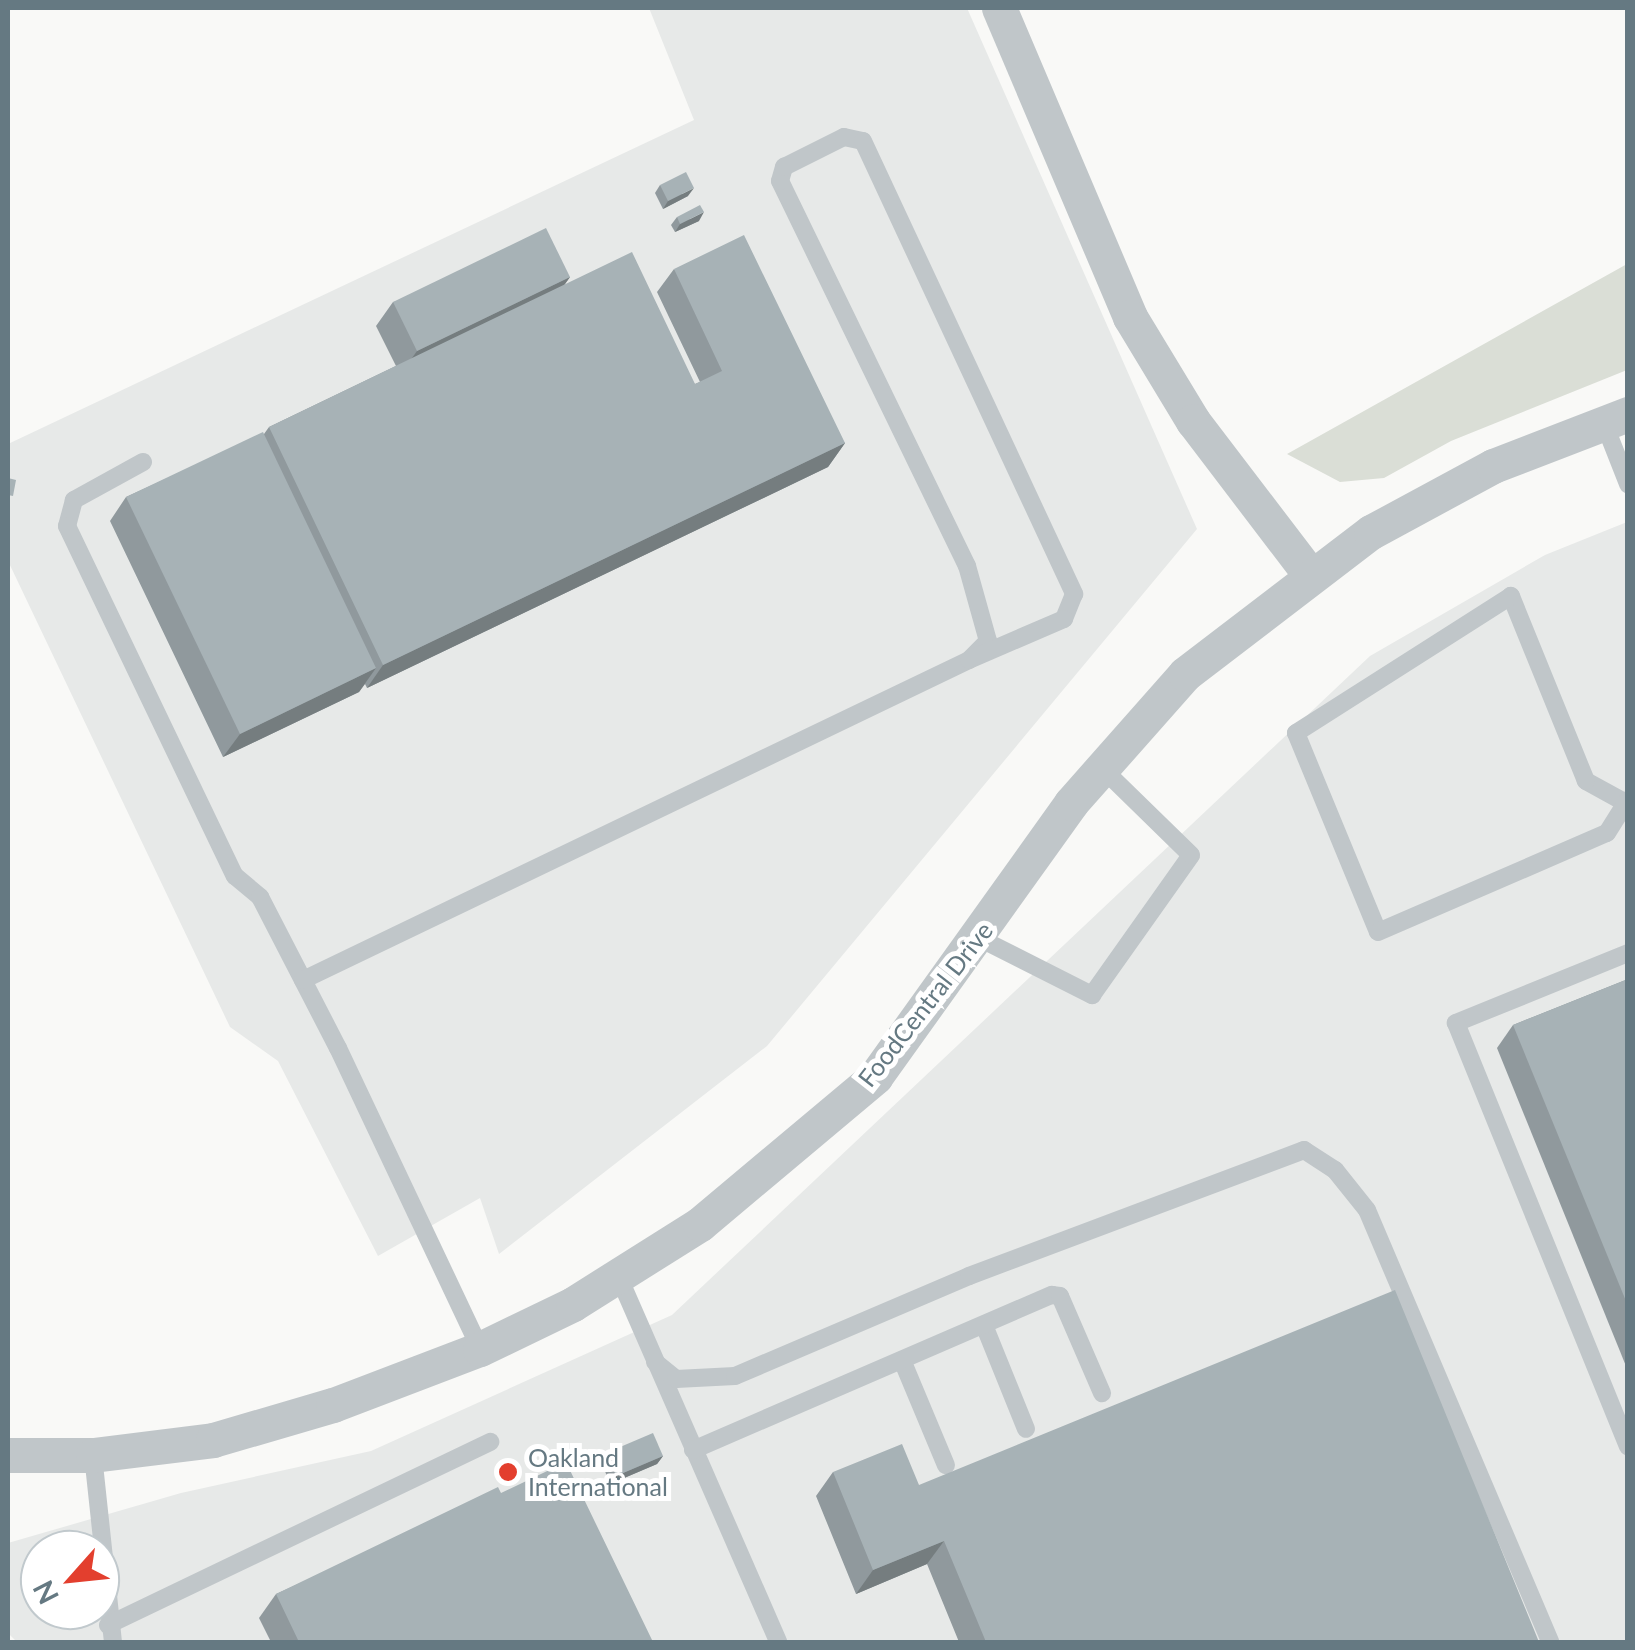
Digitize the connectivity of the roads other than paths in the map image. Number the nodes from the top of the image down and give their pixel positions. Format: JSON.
{"nodes":[{"id":1,"x":999,"y":8,"type":"edge"},
{"id":2,"x":1616,"y":418,"type":"edge"},
{"id":3,"x":143,"y":462,"type":"dead end"},
{"id":4,"x":1628,"y":484,"type":"edge"},
{"id":5,"x":1310,"y":573,"type":"junction"},
{"id":6,"x":968,"y":660,"type":"junction"},
{"id":7,"x":1102,"y":768,"type":"junction"},
{"id":8,"x":1626,"y":801,"type":"edge"},
{"id":9,"x":979,"y":938,"type":"junction"},
{"id":10,"x":1628,"y":953,"type":"edge"},
{"id":11,"x":304,"y":980,"type":"junction"},
{"id":12,"x":618,"y":1275,"type":"junction"},
{"id":13,"x":984,"y":1325,"type":"junction"},
{"id":14,"x":480,"y":1349,"type":"junction"},
{"id":15,"x":902,"y":1360,"type":"junction"},
{"id":16,"x":655,"y":1362,"type":"junction"},
{"id":17,"x":1102,"y":1394,"type":"dead end"},
{"id":18,"x":1026,"y":1429,"type":"dead end"},
{"id":19,"x":490,"y":1442,"type":"dead end"},
{"id":20,"x":1628,"y":1446,"type":"edge"},
{"id":21,"x":692,"y":1450,"type":"junction"},
{"id":22,"x":8,"y":1455,"type":"edge"},
{"id":23,"x":93,"y":1456,"type":"junction"},
{"id":24,"x":946,"y":1465,"type":"dead end"},
{"id":25,"x":110,"y":1634,"type":"edge"},
{"id":26,"x":778,"y":1642,"type":"edge"},
{"id":27,"x":1550,"y":1642,"type":"edge"}],
"edges":[{"from":1,"to":5,"type":"street"},
{"from":2,"to":4,"type":"lane"},
{"from":2,"to":5,"type":"street","name":"FoodCentral Drive"},
{"from":3,"to":11,"type":"lane"},
{"from":5,"to":7,"type":"street","name":"FoodCentral Drive"},
{"from":6,"to":6,"type":"lane"},
{"from":6,"to":11,"type":"lane"},
{"from":7,"to":9,"type":"street","name":"FoodCentral Drive"},
{"from":7,"to":9,"type":"lane"},
{"from":8,"to":8,"type":"lane"},
{"from":9,"to":12,"type":"street","name":"FoodCentral Drive"},
{"from":10,"to":20,"type":"lane"},
{"from":11,"to":14,"type":"lane"},
{"from":12,"to":14,"type":"street","name":"FoodCentral Drive"},
{"from":12,"to":16,"type":"lane"},
{"from":13,"to":15,"type":"lane"},
{"from":13,"to":17,"type":"lane"},
{"from":13,"to":18,"type":"lane"},
{"from":14,"to":23,"type":"street","name":"FoodCentral Drive"},
{"from":15,"to":21,"type":"lane"},
{"from":15,"to":24,"type":"lane"},
{"from":16,"to":21,"type":"lane"},
{"from":16,"to":27,"type":"lane"},
{"from":19,"to":25,"type":"lane"},
{"from":21,"to":26,"type":"lane"},
{"from":22,"to":23,"type":"street","name":"FoodCentral Drive"},
{"from":23,"to":25,"type":"lane"}]}
